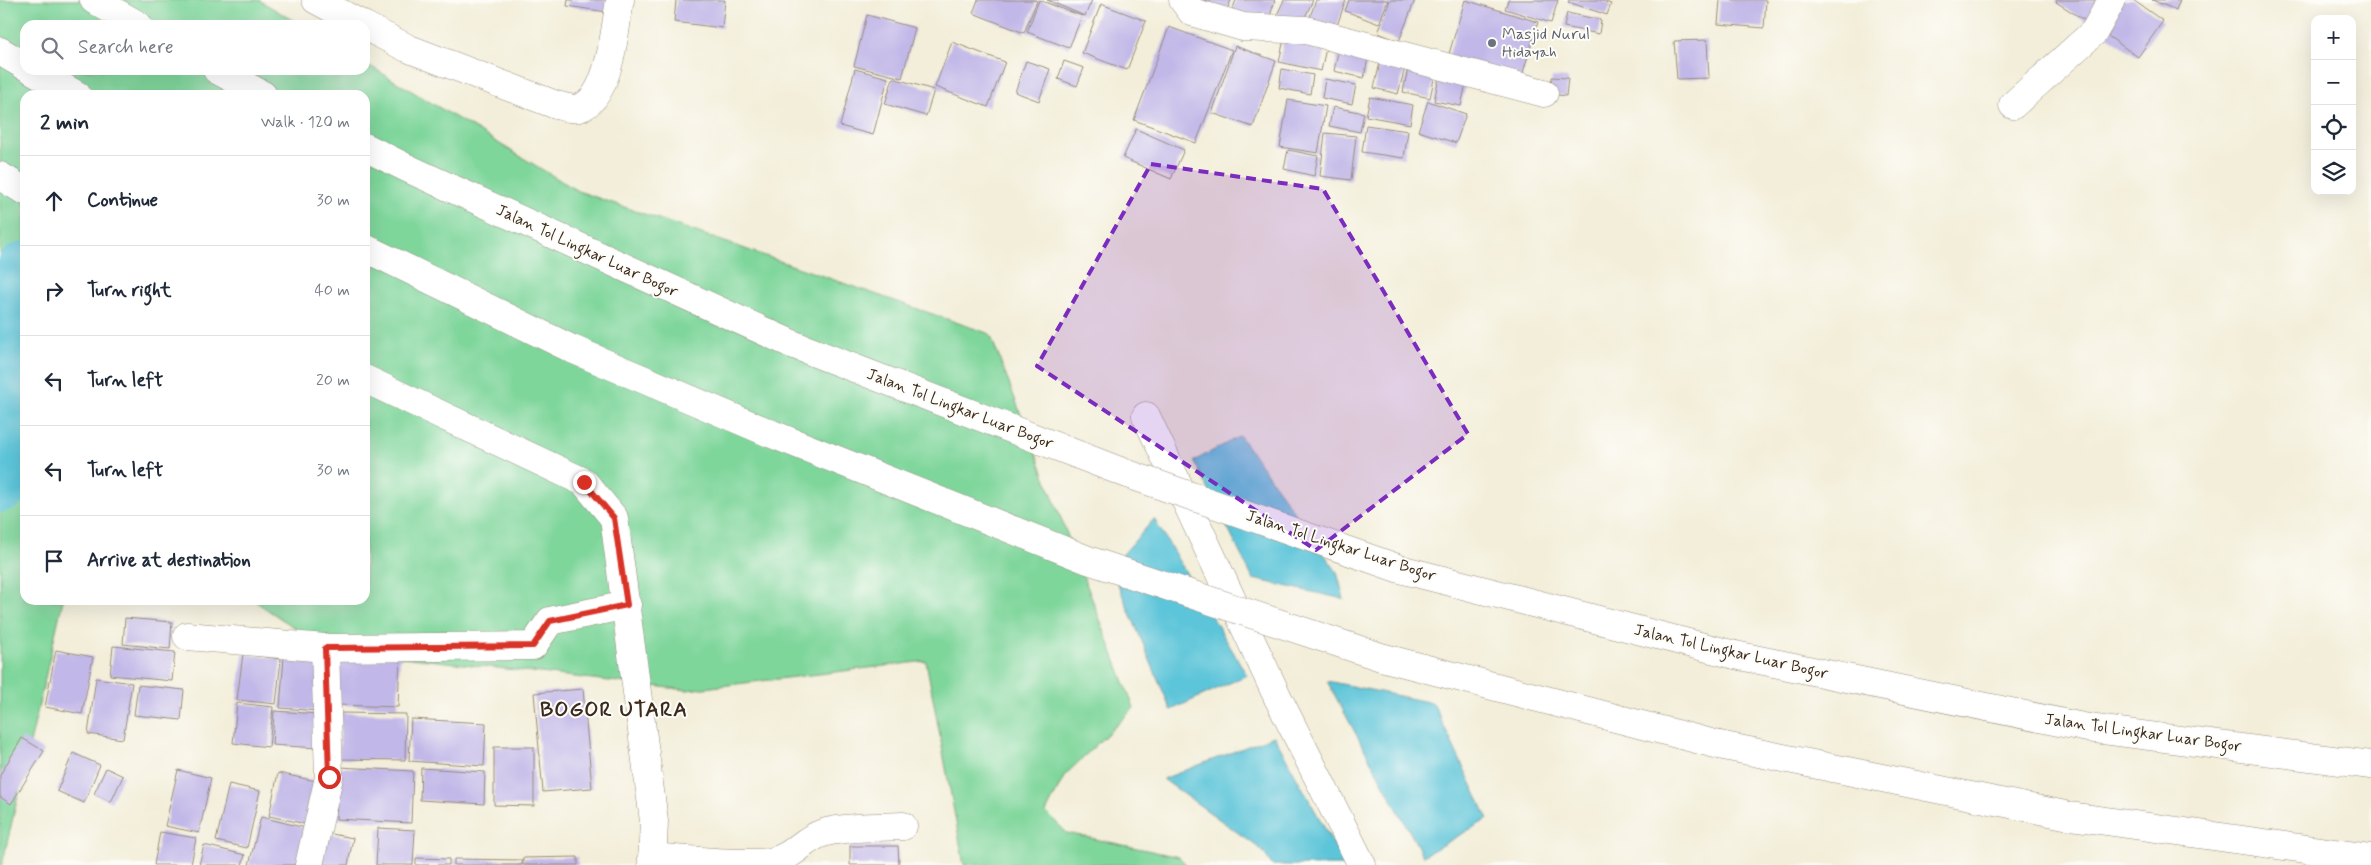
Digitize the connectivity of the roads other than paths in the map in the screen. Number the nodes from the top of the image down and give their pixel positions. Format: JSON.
{"nodes":[{"id":1,"x":94,"y":0,"type":"edge"},
{"id":2,"x":316,"y":0,"type":"edge"},
{"id":3,"x":620,"y":0,"type":"edge"},
{"id":4,"x":1183,"y":0,"type":"edge"},
{"id":5,"x":2112,"y":0,"type":"edge"},
{"id":6,"x":129,"y":20,"type":"edge"},
{"id":7,"x":354,"y":20,"type":"edge"},
{"id":8,"x":370,"y":28,"type":"edge"},
{"id":9,"x":0,"y":51,"type":"edge"},
{"id":10,"x":20,"y":63,"type":"edge"},
{"id":11,"x":41,"y":75,"type":"edge"},
{"id":12,"x":226,"y":75,"type":"edge"},
{"id":13,"x":68,"y":90,"type":"edge"},
{"id":14,"x":254,"y":90,"type":"edge"},
{"id":15,"x":1544,"y":92,"type":"dead end"},
{"id":16,"x":2013,"y":105,"type":"dead end"},
{"id":17,"x":370,"y":150,"type":"edge"},
{"id":18,"x":0,"y":176,"type":"edge"},
{"id":19,"x":20,"y":188,"type":"edge"},
{"id":20,"x":370,"y":250,"type":"edge"},
{"id":21,"x":370,"y":381,"type":"edge"},
{"id":22,"x":1146,"y":416,"type":"dead end"},
{"id":23,"x":627,"y":605,"type":"junction"},
{"id":24,"x":187,"y":636,"type":"dead end"},
{"id":25,"x":325,"y":648,"type":"junction"},
{"id":26,"x":2371,"y":765,"type":"edge"},
{"id":27,"x":904,"y":826,"type":"dead end"},
{"id":28,"x":2371,"y":858,"type":"edge"},
{"id":29,"x":652,"y":861,"type":"edge"},
{"id":30,"x":309,"y":865,"type":"edge"},
{"id":31,"x":1362,"y":865,"type":"edge"}],
"edges":[{"from":1,"to":6,"type":"main road"},
{"from":2,"to":7,"type":"main road"},
{"from":3,"to":8,"type":"main road"},
{"from":4,"to":15,"type":"main road"},
{"from":5,"to":16,"type":"main road"},
{"from":9,"to":10,"type":"main road"},
{"from":11,"to":13,"type":"main road"},
{"from":12,"to":14,"type":"main road"},
{"from":17,"to":26,"type":"main road","name":"Jalan Tol Lingkar Luar Bogor","bridge":true},
{"from":18,"to":19,"type":"main road"},
{"from":20,"to":28,"type":"main road","bridge":true},
{"from":21,"to":23,"type":"main road"},
{"from":22,"to":31,"type":"main road"},
{"from":23,"to":25,"type":"main road"},
{"from":23,"to":29,"type":"main road"},
{"from":24,"to":25,"type":"main road"},
{"from":25,"to":30,"type":"main road"},
{"from":27,"to":29,"type":"main road"}]}
